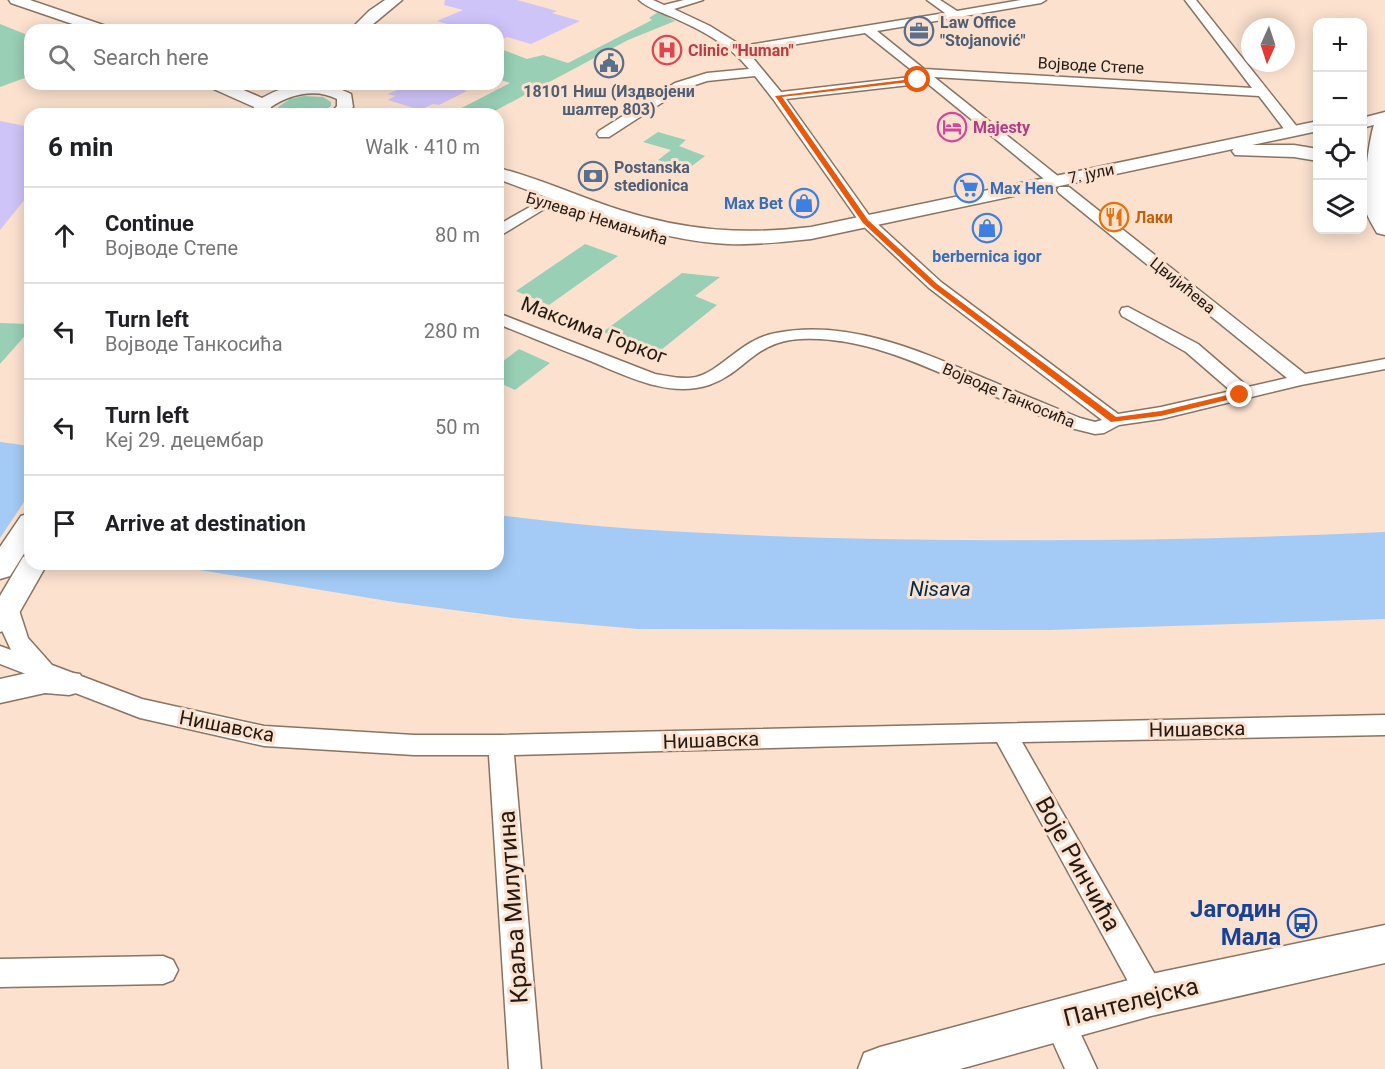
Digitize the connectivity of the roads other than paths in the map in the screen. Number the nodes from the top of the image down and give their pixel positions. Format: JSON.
{"nodes":[{"id":1,"x":16,"y":0,"type":"edge"},
{"id":2,"x":395,"y":0,"type":"edge"},
{"id":3,"x":644,"y":0,"type":"edge"},
{"id":4,"x":698,"y":0,"type":"edge"},
{"id":5,"x":932,"y":0,"type":"edge"},
{"id":6,"x":1041,"y":0,"type":"edge"},
{"id":7,"x":1190,"y":0,"type":"edge"},
{"id":8,"x":0,"y":6,"type":"edge"},
{"id":9,"x":661,"y":9,"type":"junction"},
{"id":10,"x":956,"y":15,"type":"junction"},
{"id":11,"x":51,"y":24,"type":"edge"},
{"id":12,"x":86,"y":24,"type":"edge"},
{"id":13,"x":364,"y":24,"type":"edge"},
{"id":14,"x":868,"y":29,"type":"junction"},
{"id":15,"x":740,"y":50,"type":"junction"},
{"id":16,"x":758,"y":72,"type":"junction"},
{"id":17,"x":924,"y":75,"type":"junction"},
{"id":18,"x":231,"y":90,"type":"edge"},
{"id":19,"x":296,"y":90,"type":"edge"},
{"id":20,"x":335,"y":90,"type":"edge"},
{"id":21,"x":1261,"y":92,"type":"junction"},
{"id":22,"x":778,"y":96,"type":"junction"},
{"id":23,"x":260,"y":108,"type":"edge"},
{"id":24,"x":263,"y":108,"type":"edge"},
{"id":25,"x":344,"y":108,"type":"edge"},
{"id":26,"x":1385,"y":117,"type":"edge"},
{"id":27,"x":1367,"y":119,"type":"edge"},
{"id":28,"x":1367,"y":122,"type":"edge"},
{"id":29,"x":1313,"y":127,"type":"edge"},
{"id":30,"x":1293,"y":131,"type":"junction"},
{"id":31,"x":604,"y":134,"type":"dead end"},
{"id":32,"x":1313,"y":135,"type":"edge"},
{"id":33,"x":1242,"y":151,"type":"junction"},
{"id":34,"x":1313,"y":154,"type":"edge"},
{"id":35,"x":504,"y":175,"type":"edge"},
{"id":36,"x":1376,"y":182,"type":"edge"},
{"id":37,"x":1059,"y":185,"type":"junction"},
{"id":38,"x":504,"y":188,"type":"edge"},
{"id":39,"x":544,"y":203,"type":"junction"},
{"id":40,"x":870,"y":226,"type":"junction"},
{"id":41,"x":504,"y":228,"type":"edge"},
{"id":42,"x":1385,"y":228,"type":"edge"},
{"id":43,"x":1128,"y":312,"type":"dead end"},
{"id":44,"x":504,"y":320,"type":"edge"},
{"id":45,"x":806,"y":334,"type":"joint"},
{"id":46,"x":1385,"y":364,"type":"edge"},
{"id":47,"x":1301,"y":381,"type":"junction"},
{"id":48,"x":1245,"y":394,"type":"junction"},
{"id":49,"x":1114,"y":420,"type":"junction"},
{"id":50,"x":24,"y":531,"type":"edge"},
{"id":51,"x":0,"y":569,"type":"edge"},
{"id":52,"x":29,"y":570,"type":"edge"},
{"id":53,"x":6,"y":610,"type":"edge"},
{"id":54,"x":0,"y":655,"type":"edge"},
{"id":55,"x":0,"y":677,"type":"edge"},
{"id":56,"x":58,"y":678,"type":"junction"},
{"id":57,"x":0,"y":691,"type":"edge"},
{"id":58,"x":1385,"y":725,"type":"edge"},
{"id":59,"x":1004,"y":732,"type":"junction"},
{"id":60,"x":501,"y":745,"type":"junction"},
{"id":61,"x":1385,"y":944,"type":"edge"},
{"id":62,"x":163,"y":970,"type":"dead end"},
{"id":63,"x":0,"y":974,"type":"edge"},
{"id":64,"x":1151,"y":995,"type":"junction"},
{"id":65,"x":1058,"y":1020,"type":"junction"},
{"id":66,"x":525,"y":1069,"type":"edge"},
{"id":67,"x":880,"y":1069,"type":"edge"},
{"id":68,"x":1081,"y":1069,"type":"edge"}],
"edges":[{"from":1,"to":12,"type":"street"},
{"from":2,"to":13,"type":"street"},
{"from":3,"to":9,"type":"street","name":"Војводе Танкосића"},
{"from":4,"to":9,"type":"street"},
{"from":5,"to":10,"type":"street"},
{"from":6,"to":10,"type":"street"},
{"from":7,"to":21,"type":"street"},
{"from":8,"to":11,"type":"street"},
{"from":9,"to":15,"type":"street","name":"Војводе Танкосића"},
{"from":10,"to":14,"type":"street"},
{"from":14,"to":15,"type":"street"},
{"from":14,"to":17,"type":"street","name":"Цвијићева"},
{"from":15,"to":16,"type":"street","name":"Војводе Танкосића"},
{"from":16,"to":22,"type":"street","name":"Војводе Танкосића"},
{"from":16,"to":31,"type":"street"},
{"from":17,"to":21,"type":"street","name":"Војводе Степе"},
{"from":17,"to":22,"type":"street","name":"Војводе Степе"},
{"from":17,"to":37,"type":"street","name":"Цвијићева"},
{"from":18,"to":23,"type":"street"},
{"from":19,"to":24,"type":"street"},
{"from":20,"to":25,"type":"street"},
{"from":21,"to":30,"type":"street"},
{"from":22,"to":40,"type":"street","name":"Војводе Танкосића"},
{"from":26,"to":27,"type":"street"},
{"from":26,"to":28,"type":"street"},
{"from":26,"to":36,"type":"main road"},
{"from":29,"to":30,"type":"street","name":"7. јули"},
{"from":30,"to":37,"type":"street","name":"7. јули"},
{"from":32,"to":33,"type":"street","name":"7. јули"},
{"from":33,"to":34,"type":"main road"},
{"from":33,"to":37,"type":"street","name":"7. јули"},
{"from":35,"to":40,"type":"street","name":"Булевар Немањића"},
{"from":36,"to":42,"type":"main road"},
{"from":37,"to":40,"type":"street","name":"7. јули"},
{"from":37,"to":47,"type":"street","name":"Цвијићева"},
{"from":38,"to":39,"type":"street","name":"Булевар Немањића"},
{"from":39,"to":40,"type":"street","name":"Булевар Немањића"},
{"from":39,"to":41,"type":"street"},
{"from":40,"to":49,"type":"street","name":"Војводе Танкосића"},
{"from":43,"to":48,"type":"street"},
{"from":44,"to":45,"type":"street","name":"Максима Горког"},
{"from":45,"to":49,"type":"street","name":"Војводе Танкосића"},
{"from":46,"to":47,"type":"street"},
{"from":47,"to":48,"type":"street"},
{"from":48,"to":49,"type":"street"},
{"from":50,"to":51,"type":"street"},
{"from":52,"to":53,"type":"street"},
{"from":53,"to":56,"type":"street"},
{"from":54,"to":56,"type":"street","name":"Нишавска"},
{"from":55,"to":56,"type":"street"},
{"from":56,"to":57,"type":"street"},
{"from":56,"to":60,"type":"street","name":"Нишавска"},
{"from":58,"to":59,"type":"street","name":"Нишавска"},
{"from":59,"to":60,"type":"street","name":"Нишавска"},
{"from":59,"to":64,"type":"street","name":"Воје Ринчића"},
{"from":60,"to":66,"type":"street","name":"Краља Милутина"},
{"from":61,"to":64,"type":"main road","name":"Пантелејска"},
{"from":62,"to":63,"type":"street"},
{"from":64,"to":65,"type":"main road","name":"Пантелејска"},
{"from":65,"to":67,"type":"main road","name":"Пантелејска"},
{"from":65,"to":68,"type":"street"}]}
